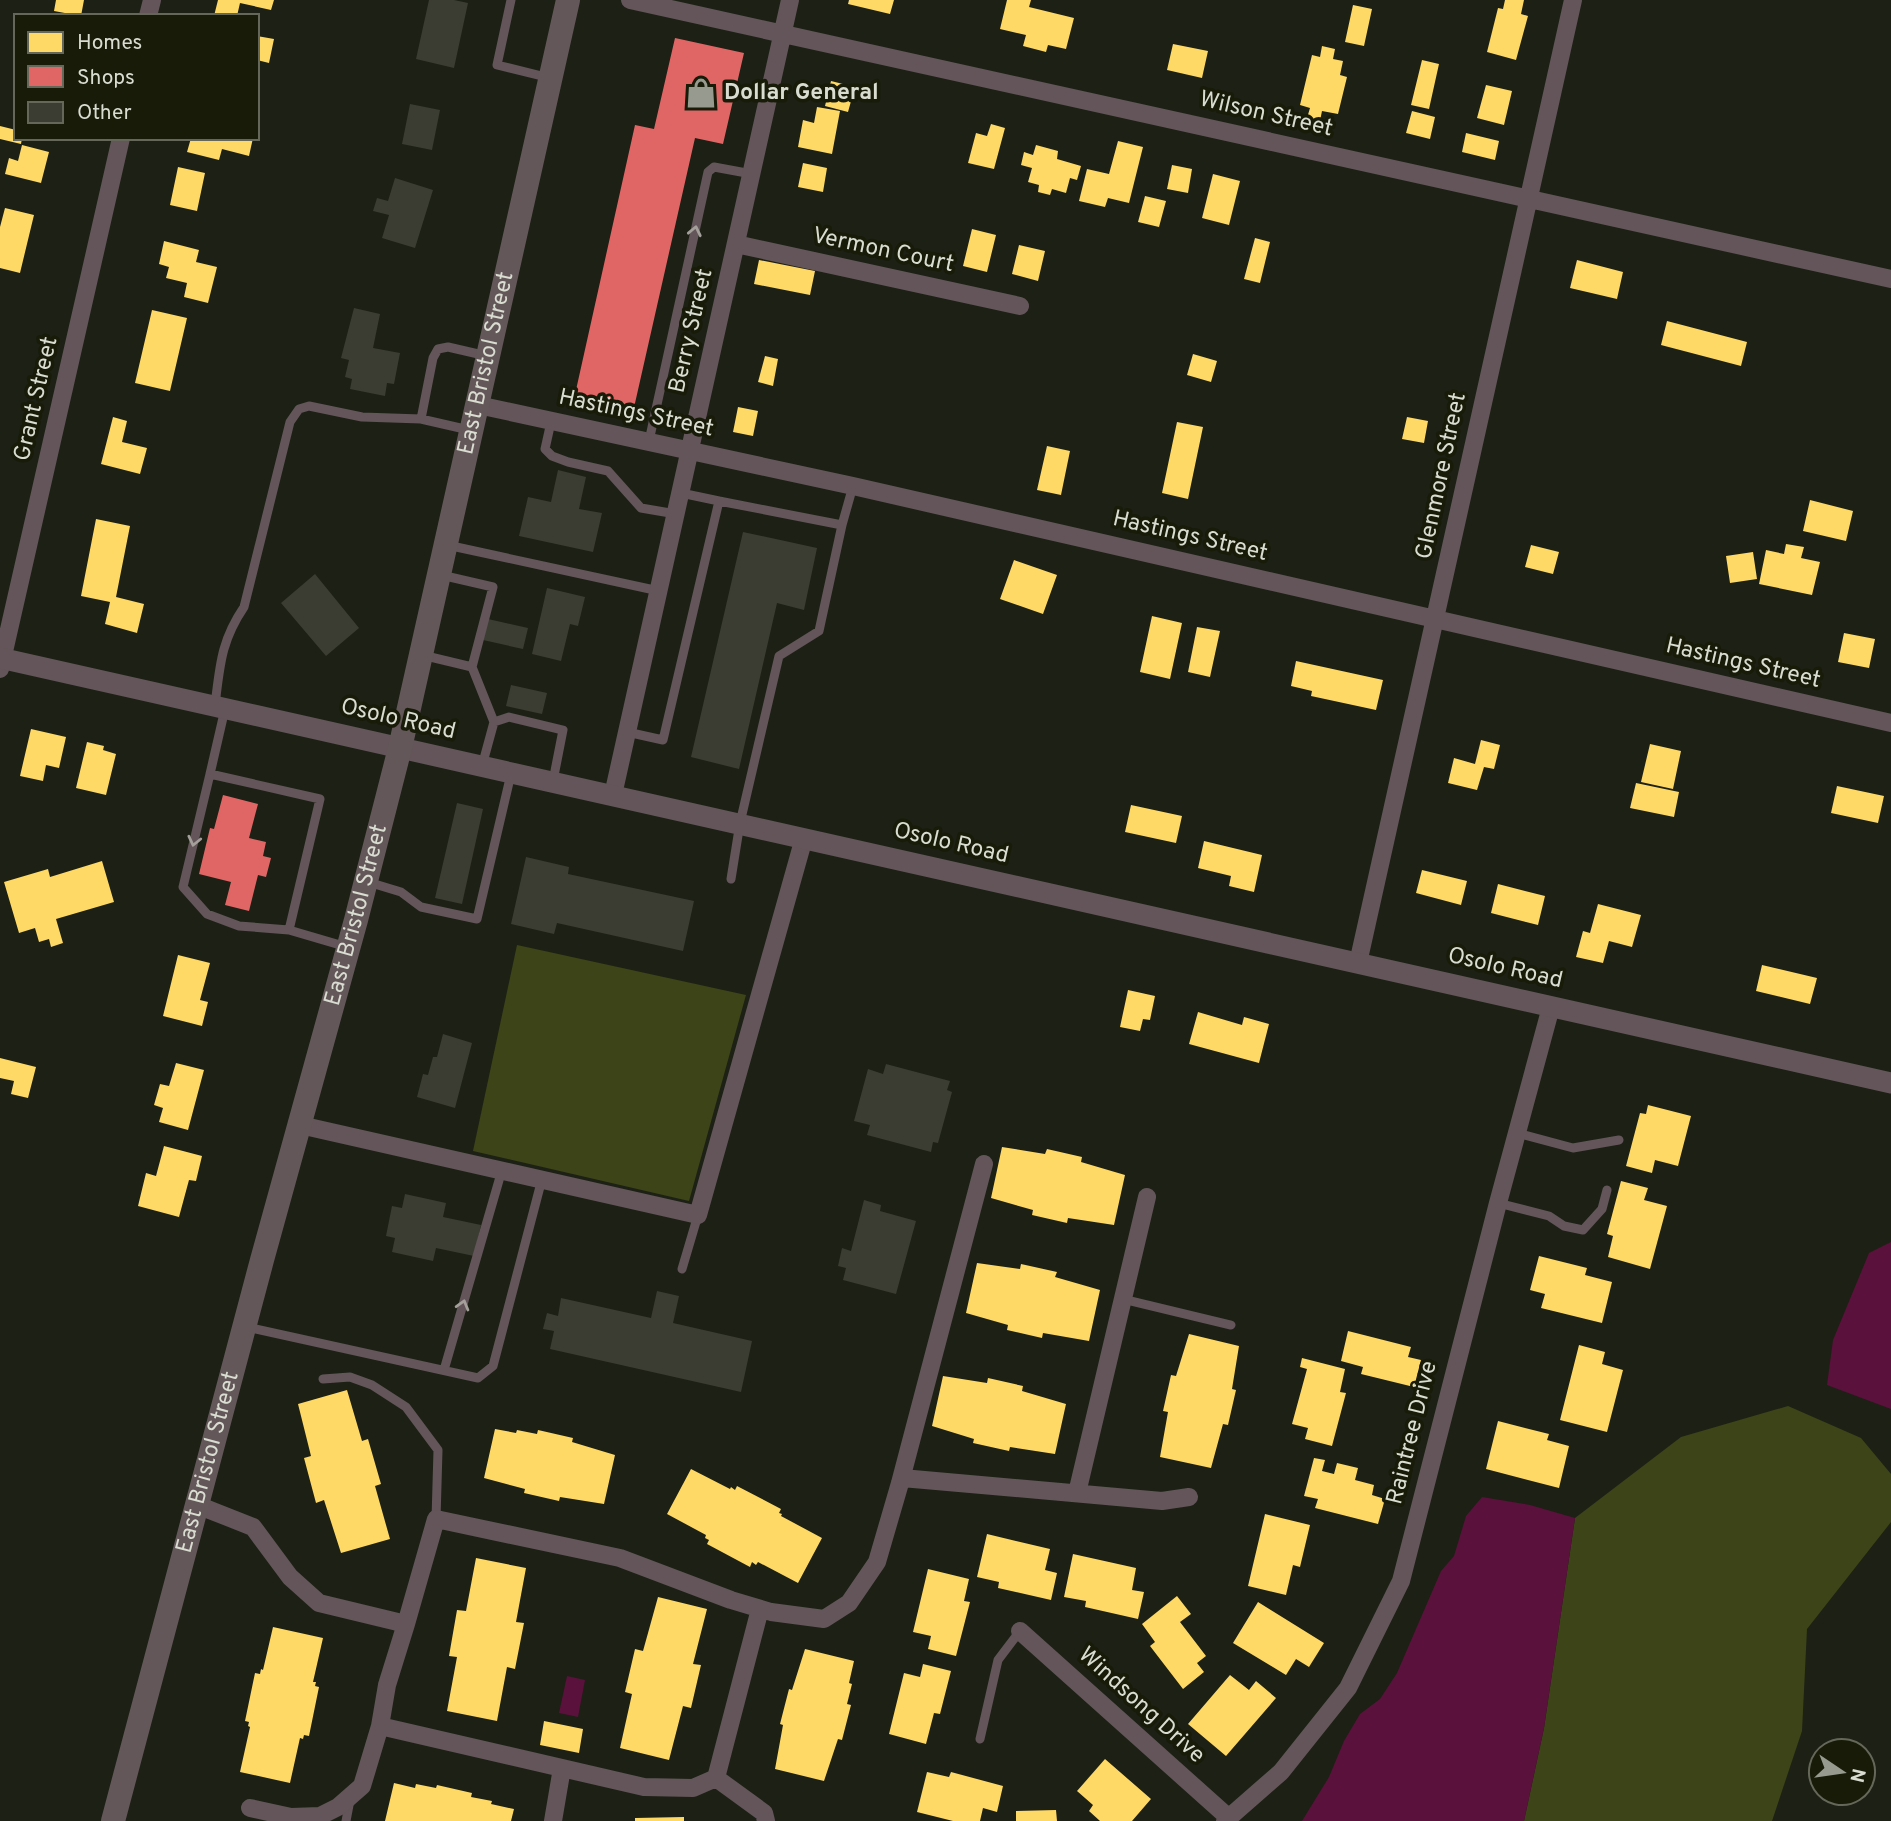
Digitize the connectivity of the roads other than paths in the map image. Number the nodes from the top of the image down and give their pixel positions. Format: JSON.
{"nodes":[{"id":1,"x":511,"y":0,"type":"edge"},
{"id":2,"x":568,"y":0,"type":"edge"},
{"id":3,"x":630,"y":0,"type":"edge"},
{"id":4,"x":790,"y":0,"type":"edge"},
{"id":5,"x":1573,"y":0,"type":"edge"},
{"id":6,"x":784,"y":33,"type":"junction"},
{"id":7,"x":551,"y":78,"type":"junction"},
{"id":8,"x":121,"y":140,"type":"edge"},
{"id":9,"x":752,"y":174,"type":"junction"},
{"id":10,"x":1528,"y":199,"type":"junction"},
{"id":11,"x":736,"y":244,"type":"junction"},
{"id":12,"x":1891,"y":279,"type":"edge"},
{"id":13,"x":1020,"y":306,"type":"dead end"},
{"id":14,"x":489,"y":356,"type":"junction"},
{"id":15,"x":478,"y":405,"type":"junction"},
{"id":16,"x":421,"y":419,"type":"junction"},
{"id":17,"x":551,"y":422,"type":"junction"},
{"id":18,"x":472,"y":430,"type":"junction"},
{"id":19,"x":649,"y":441,"type":"junction"},
{"id":20,"x":690,"y":450,"type":"junction"},
{"id":21,"x":853,"y":486,"type":"junction"},
{"id":22,"x":681,"y":493,"type":"junction"},
{"id":23,"x":719,"y":501,"type":"junction"},
{"id":24,"x":676,"y":514,"type":"junction"},
{"id":25,"x":842,"y":525,"type":"junction"},
{"id":26,"x":445,"y":544,"type":"junction"},
{"id":27,"x":439,"y":574,"type":"junction"},
{"id":28,"x":659,"y":591,"type":"junction"},
{"id":29,"x":1436,"y":618,"type":"junction"},
{"id":30,"x":421,"y":655,"type":"junction"},
{"id":31,"x":1,"y":662,"type":"edge"},
{"id":32,"x":472,"y":667,"type":"junction"},
{"id":33,"x":220,"y":708,"type":"junction"},
{"id":34,"x":495,"y":722,"type":"junction"},
{"id":35,"x":1891,"y":723,"type":"edge"},
{"id":36,"x":627,"y":732,"type":"junction"},
{"id":37,"x":400,"y":748,"type":"junction"},
{"id":38,"x":482,"y":766,"type":"junction"},
{"id":39,"x":511,"y":772,"type":"junction"},
{"id":40,"x":209,"y":774,"type":"junction"},
{"id":41,"x":553,"y":781,"type":"junction"},
{"id":42,"x":613,"y":795,"type":"junction"},
{"id":43,"x":740,"y":823,"type":"junction"},
{"id":44,"x":804,"y":838,"type":"junction"},
{"id":45,"x":731,"y":879,"type":"dead end"},
{"id":46,"x":366,"y":881,"type":"junction"},
{"id":47,"x":289,"y":930,"type":"junction"},
{"id":48,"x":349,"y":947,"type":"junction"},
{"id":49,"x":1358,"y":963,"type":"junction"},
{"id":50,"x":1551,"y":1007,"type":"junction"},
{"id":51,"x":1891,"y":1083,"type":"edge"},
{"id":52,"x":300,"y":1125,"type":"junction"},
{"id":53,"x":1517,"y":1133,"type":"junction"},
{"id":54,"x":1619,"y":1140,"type":"dead end"},
{"id":55,"x":984,"y":1164,"type":"dead end"},
{"id":56,"x":502,"y":1170,"type":"junction"},
{"id":57,"x":542,"y":1179,"type":"junction"},
{"id":58,"x":1607,"y":1190,"type":"dead end"},
{"id":59,"x":1147,"y":1197,"type":"dead end"},
{"id":60,"x":1497,"y":1203,"type":"junction"},
{"id":61,"x":698,"y":1214,"type":"junction"},
{"id":62,"x":682,"y":1269,"type":"dead end"},
{"id":63,"x":1123,"y":1299,"type":"junction"},
{"id":64,"x":1231,"y":1325,"type":"dead end"},
{"id":65,"x":245,"y":1326,"type":"junction"},
{"id":66,"x":444,"y":1370,"type":"junction"},
{"id":67,"x":323,"y":1379,"type":"dead end"},
{"id":68,"x":902,"y":1478,"type":"junction"},
{"id":69,"x":1077,"y":1493,"type":"junction"},
{"id":70,"x":1189,"y":1497,"type":"dead end"},
{"id":71,"x":197,"y":1505,"type":"junction"},
{"id":72,"x":436,"y":1519,"type":"junction"},
{"id":73,"x":760,"y":1609,"type":"junction"},
{"id":74,"x":406,"y":1624,"type":"junction"},
{"id":75,"x":1020,"y":1631,"type":"joint"},
{"id":76,"x":380,"y":1726,"type":"junction"},
{"id":77,"x":980,"y":1739,"type":"dead end"},
{"id":78,"x":562,"y":1768,"type":"junction"},
{"id":79,"x":716,"y":1778,"type":"junction"},
{"id":80,"x":350,"y":1799,"type":"junction"},
{"id":81,"x":250,"y":1808,"type":"dead end"},
{"id":82,"x":1227,"y":1820,"type":"edge"},
{"id":83,"x":113,"y":1821,"type":"edge"},
{"id":84,"x":346,"y":1821,"type":"edge"},
{"id":85,"x":553,"y":1821,"type":"edge"},
{"id":86,"x":766,"y":1821,"type":"edge"}],
"edges":[{"from":1,"to":7,"type":"lane"},
{"from":2,"to":7,"type":"main road","name":"East Bristol Street"},
{"from":3,"to":6,"type":"street","name":"Wilson Street"},
{"from":4,"to":6,"type":"street","name":"Berry Street"},
{"from":5,"to":10,"type":"street","name":"Glenmore Street"},
{"from":6,"to":9,"type":"street","name":"Berry Street"},
{"from":6,"to":10,"type":"street","name":"Wilson Street"},
{"from":7,"to":14,"type":"main road","name":"East Bristol Street"},
{"from":8,"to":31,"type":"street","name":"Grant Street"},
{"from":9,"to":11,"type":"street","name":"Berry Street"},
{"from":19,"to":9,"type":"lane","one_way":true},
{"from":10,"to":12,"type":"street","name":"Wilson Street"},
{"from":10,"to":29,"type":"street","name":"Glenmore Street"},
{"from":11,"to":13,"type":"street","name":"Vermon Court"},
{"from":11,"to":20,"type":"street","name":"Berry Street"},
{"from":14,"to":15,"type":"main road","name":"East Bristol Street"},
{"from":14,"to":16,"type":"lane"},
{"from":15,"to":17,"type":"street","name":"Hastings Street"},
{"from":15,"to":18,"type":"main road","name":"East Bristol Street"},
{"from":16,"to":18,"type":"lane"},
{"from":16,"to":33,"type":"lane"},
{"from":17,"to":19,"type":"street","name":"Hastings Street"},
{"from":17,"to":24,"type":"lane"},
{"from":18,"to":26,"type":"main road","name":"East Bristol Street"},
{"from":19,"to":20,"type":"street","name":"Hastings Street"},
{"from":20,"to":21,"type":"street","name":"Hastings Street"},
{"from":20,"to":22,"type":"street","name":"Berry Street"},
{"from":21,"to":25,"type":"lane"},
{"from":21,"to":29,"type":"street","name":"Hastings Street"},
{"from":22,"to":23,"type":"lane"},
{"from":22,"to":24,"type":"street","name":"Berry Street"},
{"from":23,"to":25,"type":"lane"},
{"from":23,"to":36,"type":"lane"},
{"from":24,"to":28,"type":"street","name":"Berry Street"},
{"from":25,"to":43,"type":"lane"},
{"from":26,"to":27,"type":"main road","name":"East Bristol Street"},
{"from":26,"to":28,"type":"lane"},
{"from":27,"to":30,"type":"main road","name":"East Bristol Street"},
{"from":27,"to":32,"type":"lane"},
{"from":28,"to":36,"type":"street","name":"Berry Street"},
{"from":29,"to":35,"type":"street","name":"Hastings Street"},
{"from":29,"to":49,"type":"street","name":"Glenmore Street"},
{"from":30,"to":32,"type":"lane"},
{"from":30,"to":37,"type":"main road","name":"East Bristol Street"},
{"from":31,"to":33,"type":"street","name":"Osolo Road"},
{"from":32,"to":34,"type":"lane"},
{"from":33,"to":37,"type":"street","name":"Osolo Road"},
{"from":33,"to":40,"type":"lane"},
{"from":34,"to":38,"type":"lane"},
{"from":34,"to":41,"type":"lane"},
{"from":36,"to":42,"type":"street","name":"Berry Street"},
{"from":37,"to":38,"type":"street","name":"Osolo Road"},
{"from":37,"to":46,"type":"main road","name":"East Bristol Street"},
{"from":38,"to":39,"type":"street","name":"Osolo Road"},
{"from":39,"to":41,"type":"street","name":"Osolo Road"},
{"from":39,"to":46,"type":"lane"},
{"from":40,"to":47,"type":"lane","one_way":true},
{"from":40,"to":47,"type":"lane"},
{"from":41,"to":42,"type":"street","name":"Osolo Road"},
{"from":42,"to":43,"type":"street","name":"Osolo Road"},
{"from":43,"to":44,"type":"street","name":"Osolo Road"},
{"from":43,"to":45,"type":"lane"},
{"from":44,"to":49,"type":"street","name":"Osolo Road"},
{"from":44,"to":61,"type":"street"},
{"from":46,"to":48,"type":"main road","name":"East Bristol Street"},
{"from":47,"to":48,"type":"lane"},
{"from":48,"to":52,"type":"main road","name":"East Bristol Street"},
{"from":49,"to":50,"type":"street","name":"Osolo Road"},
{"from":50,"to":51,"type":"street","name":"Osolo Road"},
{"from":50,"to":53,"type":"street","name":"Raintree Drive"},
{"from":52,"to":56,"type":"street"},
{"from":52,"to":65,"type":"main road","name":"East Bristol Street"},
{"from":53,"to":54,"type":"lane"},
{"from":53,"to":60,"type":"street","name":"Raintree Drive"},
{"from":55,"to":68,"type":"street"},
{"from":56,"to":57,"type":"street"},
{"from":66,"to":56,"type":"lane","one_way":true},
{"from":57,"to":61,"type":"street"},
{"from":57,"to":66,"type":"lane"},
{"from":58,"to":60,"type":"lane"},
{"from":59,"to":63,"type":"street"},
{"from":60,"to":82,"type":"street","name":"Raintree Drive"},
{"from":61,"to":62,"type":"lane"},
{"from":63,"to":64,"type":"lane"},
{"from":63,"to":69,"type":"street"},
{"from":65,"to":66,"type":"lane"},
{"from":65,"to":71,"type":"main road","name":"East Bristol Street"},
{"from":67,"to":72,"type":"lane"},
{"from":68,"to":69,"type":"street"},
{"from":68,"to":73,"type":"street"},
{"from":69,"to":70,"type":"street"},
{"from":71,"to":74,"type":"street"},
{"from":71,"to":83,"type":"main road","name":"East Bristol Street"},
{"from":72,"to":73,"type":"street"},
{"from":72,"to":74,"type":"street"},
{"from":73,"to":79,"type":"street"},
{"from":74,"to":76,"type":"street"},
{"from":75,"to":77,"type":"lane"},
{"from":75,"to":82,"type":"street","name":"Windsong Drive"},
{"from":76,"to":78,"type":"street"},
{"from":76,"to":80,"type":"street"},
{"from":78,"to":79,"type":"street"},
{"from":78,"to":85,"type":"street"},
{"from":79,"to":86,"type":"street"},
{"from":80,"to":81,"type":"street"},
{"from":80,"to":84,"type":"lane"}]}
